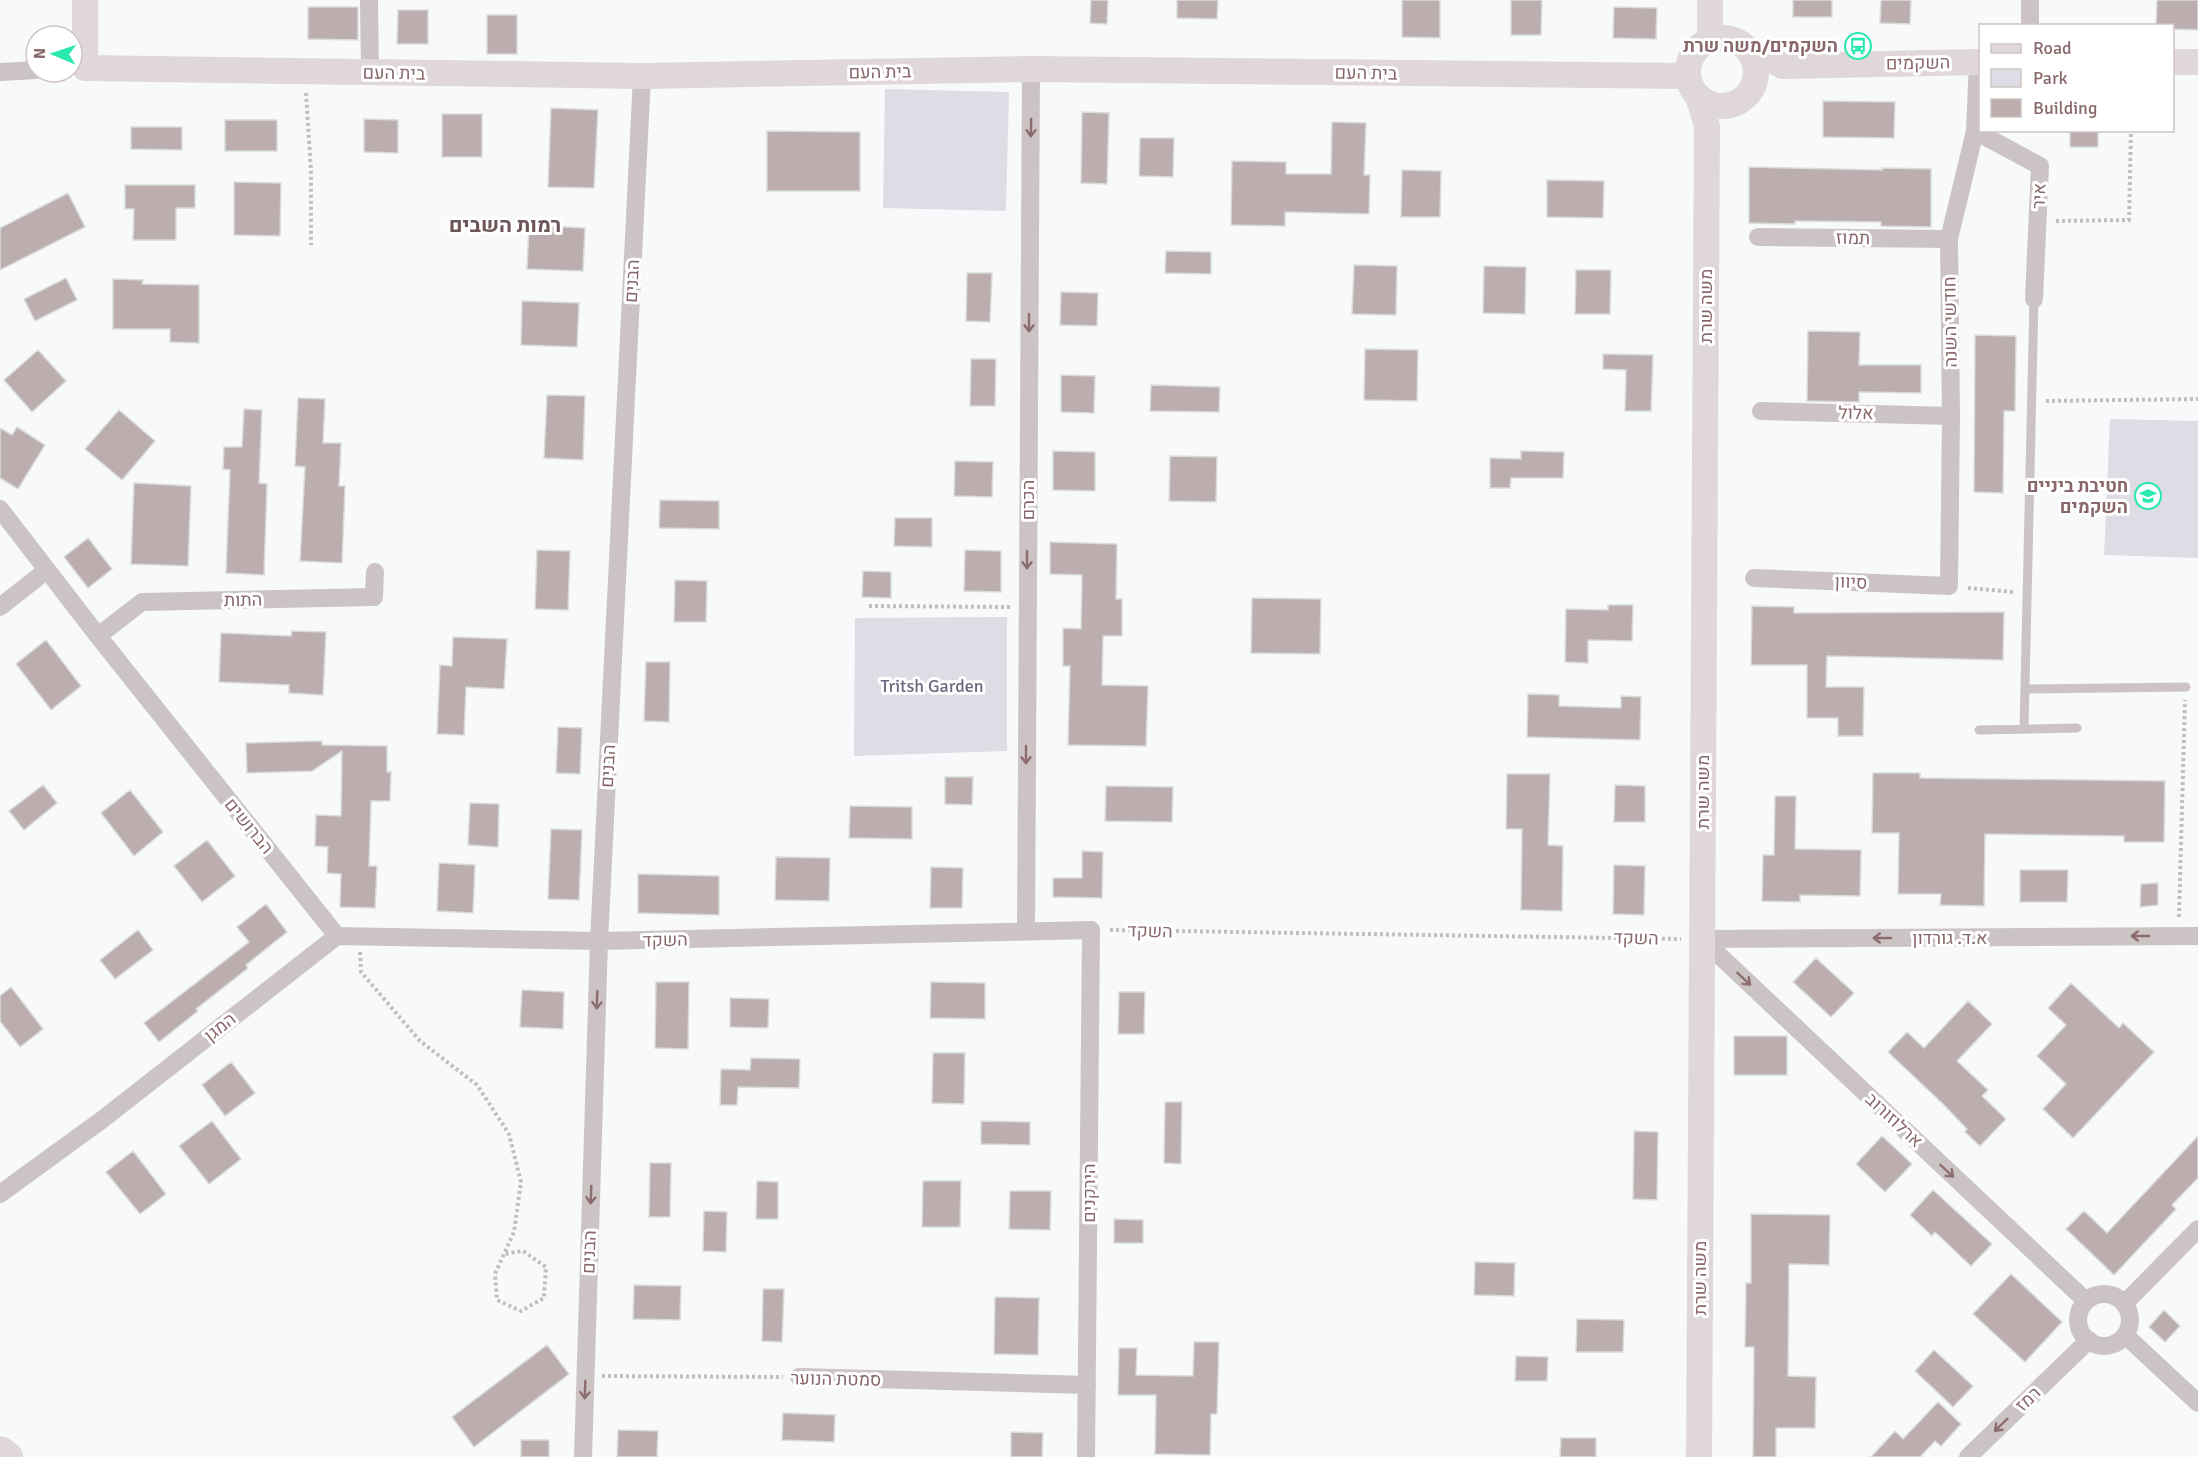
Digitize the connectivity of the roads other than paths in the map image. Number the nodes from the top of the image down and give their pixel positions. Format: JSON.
{"nodes":[{"id":1,"x":85,"y":0,"type":"edge"},
{"id":2,"x":369,"y":0,"type":"edge"},
{"id":3,"x":1710,"y":0,"type":"edge"},
{"id":4,"x":2030,"y":0,"type":"edge"},
{"id":5,"x":83,"y":24,"type":"edge"},
{"id":6,"x":2030,"y":24,"type":"edge"},
{"id":7,"x":1710,"y":39,"type":"junction"},
{"id":8,"x":1749,"y":52,"type":"junction"},
{"id":9,"x":1979,"y":62,"type":"edge"},
{"id":10,"x":2174,"y":62,"type":"edge"},
{"id":11,"x":2198,"y":62,"type":"edge"},
{"id":12,"x":1783,"y":66,"type":"junction"},
{"id":13,"x":84,"y":68,"type":"edge"},
{"id":14,"x":1031,"y":69,"type":"junction"},
{"id":15,"x":24,"y":71,"type":"edge"},
{"id":16,"x":0,"y":72,"type":"edge"},
{"id":17,"x":370,"y":72,"type":"junction"},
{"id":18,"x":642,"y":76,"type":"junction"},
{"id":19,"x":1693,"y":86,"type":"junction"},
{"id":20,"x":1738,"y":99,"type":"junction"},
{"id":21,"x":1707,"y":126,"type":"junction"},
{"id":22,"x":1975,"y":131,"type":"junction"},
{"id":23,"x":1758,"y":237,"type":"dead end"},
{"id":24,"x":1949,"y":240,"type":"junction"},
{"id":25,"x":2034,"y":299,"type":"joint"},
{"id":26,"x":1761,"y":411,"type":"dead end"},
{"id":27,"x":1951,"y":416,"type":"junction"},
{"id":28,"x":0,"y":509,"type":"edge"},
{"id":29,"x":47,"y":570,"type":"junction"},
{"id":30,"x":375,"y":572,"type":"dead end"},
{"id":31,"x":1754,"y":578,"type":"dead end"},
{"id":32,"x":1949,"y":586,"type":"joint"},
{"id":33,"x":0,"y":607,"type":"edge"},
{"id":34,"x":98,"y":636,"type":"junction"},
{"id":35,"x":2186,"y":687,"type":"road end"},
{"id":36,"x":2025,"y":689,"type":"junction"},
{"id":37,"x":2077,"y":728,"type":"dead end"},
{"id":38,"x":2024,"y":729,"type":"junction"},
{"id":39,"x":1979,"y":730,"type":"dead end"},
{"id":40,"x":1091,"y":930,"type":"joint"},
{"id":41,"x":1026,"y":931,"type":"junction"},
{"id":42,"x":336,"y":936,"type":"junction"},
{"id":43,"x":2198,"y":936,"type":"edge"},
{"id":44,"x":1702,"y":939,"type":"junction"},
{"id":45,"x":599,"y":941,"type":"junction"},
{"id":46,"x":0,"y":1194,"type":"edge"},
{"id":47,"x":2198,"y":1229,"type":"edge"},
{"id":48,"x":2086,"y":1301,"type":"junction"},
{"id":49,"x":2124,"y":1304,"type":"junction"},
{"id":50,"x":2125,"y":1335,"type":"junction"},
{"id":51,"x":2089,"y":1341,"type":"junction"},
{"id":52,"x":799,"y":1377,"type":"road end"},
{"id":53,"x":1087,"y":1385,"type":"junction"},
{"id":54,"x":2198,"y":1403,"type":"edge"},
{"id":55,"x":0,"y":1452,"type":"edge"},
{"id":56,"x":7,"y":1457,"type":"edge"},
{"id":57,"x":583,"y":1457,"type":"edge"},
{"id":58,"x":1086,"y":1457,"type":"edge"},
{"id":59,"x":1698,"y":1457,"type":"edge"},
{"id":60,"x":1968,"y":1457,"type":"edge"}],
"edges":[{"from":1,"to":5,"type":"street"},
{"from":2,"to":17,"type":"street"},
{"from":3,"to":7,"type":"street"},
{"from":4,"to":6,"type":"street"},
{"from":7,"to":8,"type":"street"},
{"from":7,"to":19,"type":"street"},
{"from":8,"to":12,"type":"street","name":"השקמים"},
{"from":8,"to":20,"type":"street"},
{"from":9,"to":12,"type":"street","name":"השקמים"},
{"from":9,"to":22,"type":"street","name":"חודשי השנה"},
{"from":10,"to":11,"type":"street"},
{"from":12,"to":20,"type":"street"},
{"from":13,"to":17,"type":"street","name":"בית העם"},
{"from":14,"to":18,"type":"street","name":"בית העם"},
{"from":14,"to":19,"type":"street","name":"בית העם"},
{"from":14,"to":41,"type":"street","name":"הכרם","one_way":true},
{"from":15,"to":16,"type":"street"},
{"from":17,"to":18,"type":"street","name":"בית העם"},
{"from":18,"to":45,"type":"street","name":"הבנים"},
{"from":19,"to":20,"type":"street"},
{"from":19,"to":21,"type":"street","name":"משה שרת"},
{"from":20,"to":21,"type":"street"},
{"from":21,"to":44,"type":"street","name":"משה שרת"},
{"from":22,"to":24,"type":"street","name":"חודשי השנה"},
{"from":22,"to":25,"type":"street","name":"איר"},
{"from":23,"to":24,"type":"street","name":"תמוז"},
{"from":24,"to":27,"type":"street","name":"חודשי השנה"},
{"from":25,"to":36,"type":"lane"},
{"from":26,"to":27,"type":"street","name":"אלול"},
{"from":27,"to":32,"type":"street","name":"חודשי השנה"},
{"from":28,"to":29,"type":"street","name":"הברושים"},
{"from":29,"to":33,"type":"street"},
{"from":29,"to":34,"type":"street","name":"הברושים"},
{"from":30,"to":34,"type":"street","name":"התות"},
{"from":31,"to":32,"type":"street","name":"סיוון"},
{"from":34,"to":42,"type":"street","name":"הברושים"},
{"from":35,"to":36,"type":"lane"},
{"from":36,"to":38,"type":"lane"},
{"from":37,"to":38,"type":"lane"},
{"from":38,"to":39,"type":"lane"},
{"from":40,"to":41,"type":"street","name":"השקד"},
{"from":40,"to":53,"type":"street","name":"הירקנים"},
{"from":41,"to":45,"type":"street","name":"השקד"},
{"from":42,"to":45,"type":"street"},
{"from":42,"to":46,"type":"street","name":"המגן"},
{"from":43,"to":44,"type":"street","name":"א.ד. גורדון","one_way":true},
{"from":44,"to":48,"type":"street","name":"ארלוזורוב","one_way":true},
{"from":44,"to":59,"type":"street","name":"משה שרת"},
{"from":45,"to":57,"type":"street","name":"הבנים","one_way":true},
{"from":47,"to":49,"type":"street"},
{"from":48,"to":49,"type":"street"},
{"from":48,"to":51,"type":"street"},
{"from":49,"to":50,"type":"street"},
{"from":50,"to":51,"type":"street"},
{"from":50,"to":54,"type":"street"},
{"from":51,"to":60,"type":"street","name":"רמז","one_way":true},
{"from":52,"to":53,"type":"street","name":"סמטת הנוער"},
{"from":53,"to":58,"type":"street","name":"הירקנים"},
{"from":55,"to":56,"type":"highway"}]}
